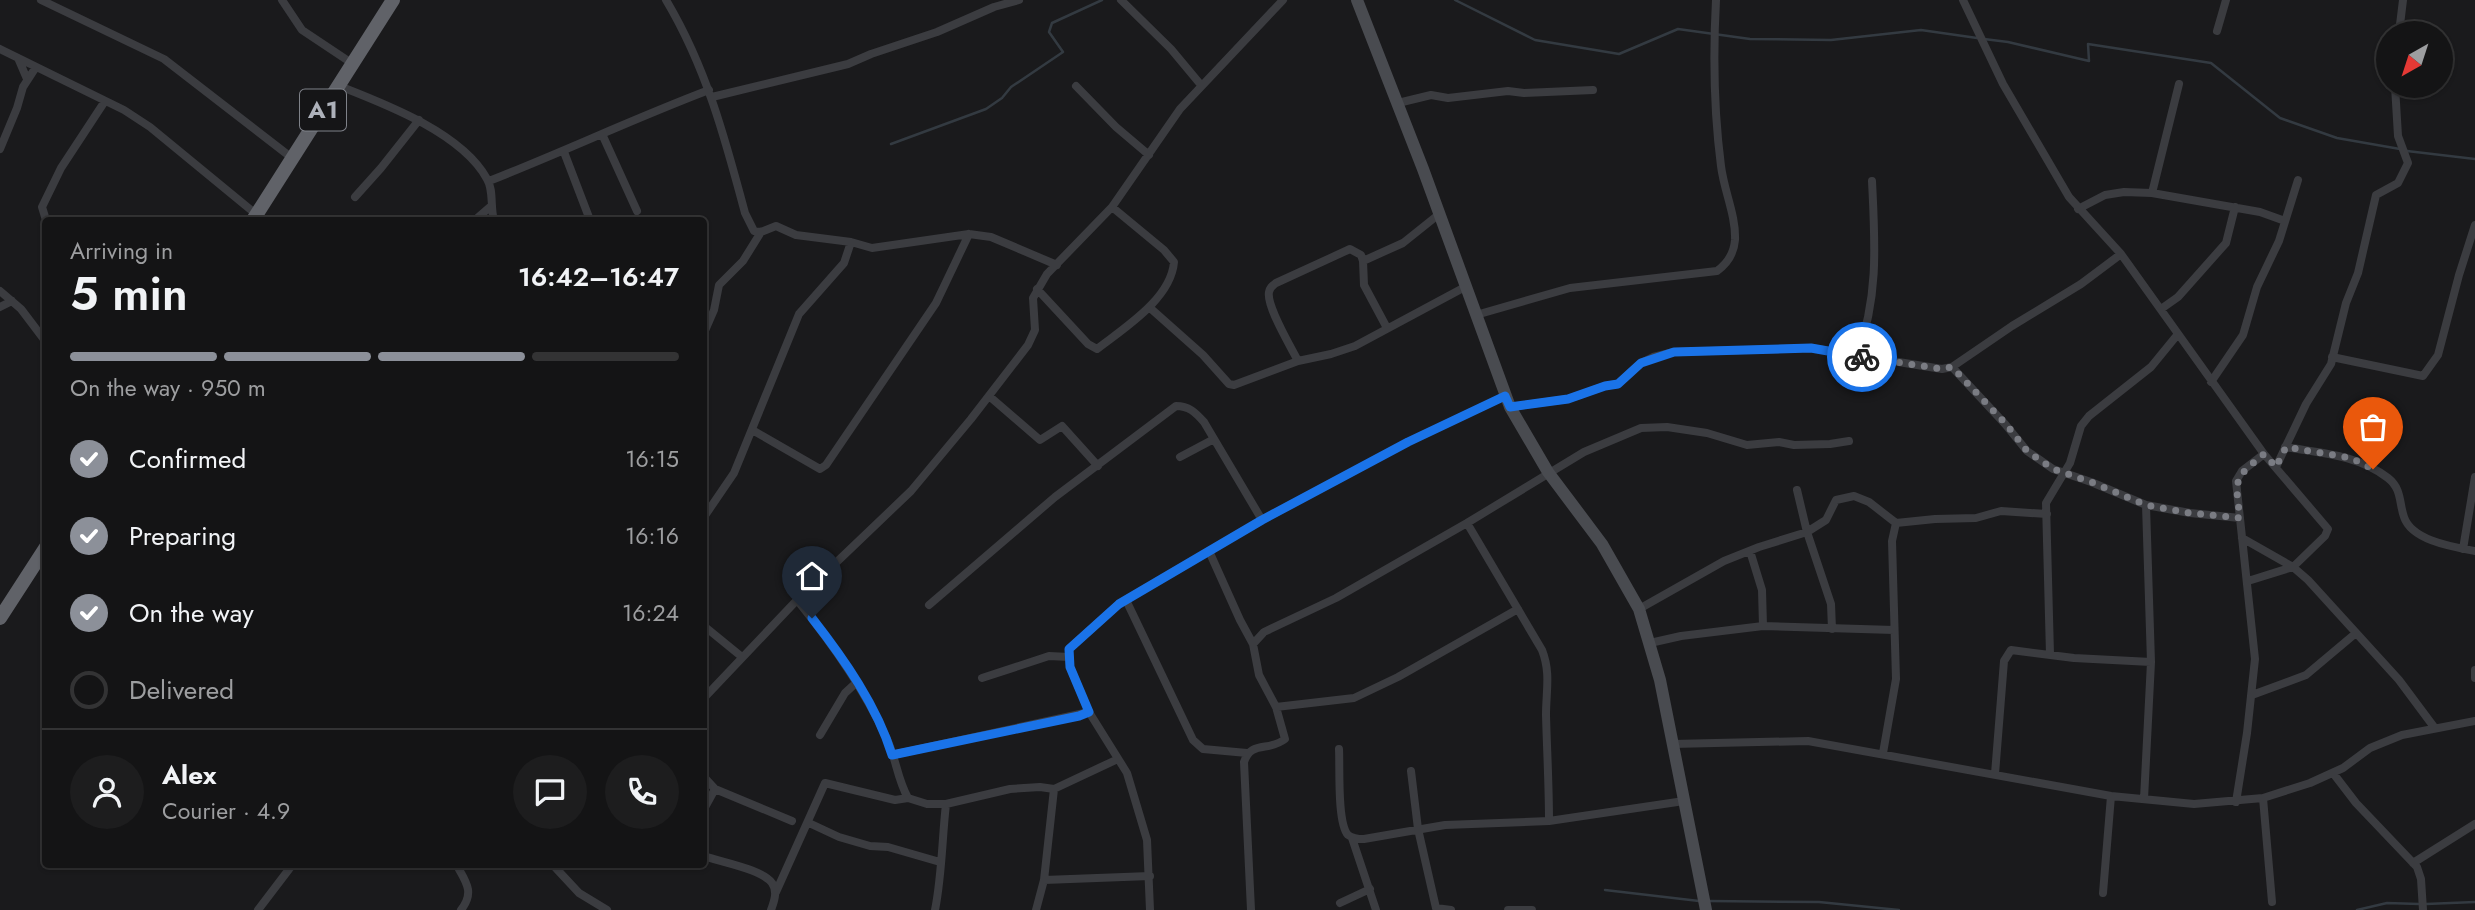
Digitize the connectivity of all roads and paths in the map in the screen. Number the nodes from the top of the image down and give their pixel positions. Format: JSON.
{"nodes":[{"id":1,"x":41,"y":0,"type":"edge"},
{"id":2,"x":282,"y":0,"type":"edge"},
{"id":3,"x":393,"y":0,"type":"edge"},
{"id":4,"x":666,"y":0,"type":"edge"},
{"id":5,"x":1020,"y":0,"type":"edge"},
{"id":6,"x":1121,"y":0,"type":"edge"},
{"id":7,"x":1283,"y":0,"type":"edge"},
{"id":8,"x":1357,"y":0,"type":"edge"},
{"id":9,"x":1716,"y":0,"type":"edge"},
{"id":10,"x":1963,"y":0,"type":"edge"},
{"id":11,"x":2226,"y":0,"type":"edge"},
{"id":12,"x":2403,"y":0,"type":"edge"},
{"id":13,"x":2400,"y":21,"type":"edge"},
{"id":14,"x":2217,"y":31,"type":"dead end"},
{"id":15,"x":0,"y":49,"type":"edge"},
{"id":16,"x":18,"y":58,"type":"junction"},
{"id":17,"x":353,"y":64,"type":"junction"},
{"id":18,"x":36,"y":67,"type":"junction"},
{"id":19,"x":27,"y":79,"type":"junction"},
{"id":20,"x":2179,"y":84,"type":"dead end"},
{"id":21,"x":1201,"y":85,"type":"junction"},
{"id":22,"x":339,"y":86,"type":"junction"},
{"id":23,"x":1076,"y":86,"type":"dead end"},
{"id":24,"x":1592,"y":90,"type":"dead end"},
{"id":25,"x":710,"y":93,"type":"junction"},
{"id":26,"x":2396,"y":98,"type":"edge"},
{"id":27,"x":105,"y":101,"type":"junction"},
{"id":28,"x":1398,"y":103,"type":"junction"},
{"id":29,"x":419,"y":120,"type":"junction"},
{"id":30,"x":602,"y":134,"type":"junction"},
{"id":31,"x":0,"y":149,"type":"edge"},
{"id":32,"x":564,"y":152,"type":"junction"},
{"id":33,"x":1149,"y":155,"type":"junction"},
{"id":34,"x":292,"y":159,"type":"junction"},
{"id":35,"x":2298,"y":180,"type":"dead end"},
{"id":36,"x":489,"y":181,"type":"junction"},
{"id":37,"x":1872,"y":181,"type":"dead end"},
{"id":38,"x":2152,"y":193,"type":"junction"},
{"id":39,"x":355,"y":197,"type":"dead end"},
{"id":40,"x":490,"y":207,"type":"junction"},
{"id":41,"x":1112,"y":207,"type":"junction"},
{"id":42,"x":2235,"y":207,"type":"junction"},
{"id":43,"x":2078,"y":209,"type":"junction"},
{"id":44,"x":637,"y":211,"type":"dead end"},
{"id":45,"x":1438,"y":215,"type":"junction"},
{"id":46,"x":45,"y":217,"type":"edge"},
{"id":47,"x":254,"y":217,"type":"edge"},
{"id":48,"x":256,"y":217,"type":"edge"},
{"id":49,"x":478,"y":217,"type":"edge"},
{"id":50,"x":493,"y":217,"type":"edge"},
{"id":51,"x":589,"y":217,"type":"edge"},
{"id":52,"x":2285,"y":221,"type":"junction"},
{"id":53,"x":2475,"y":225,"type":"edge"},
{"id":54,"x":761,"y":232,"type":"junction"},
{"id":55,"x":969,"y":234,"type":"junction"},
{"id":56,"x":851,"y":242,"type":"junction"},
{"id":57,"x":2121,"y":254,"type":"junction"},
{"id":58,"x":1363,"y":261,"type":"junction"},
{"id":59,"x":1057,"y":265,"type":"junction"},
{"id":60,"x":1465,"y":287,"type":"junction"},
{"id":61,"x":1037,"y":289,"type":"junction"},
{"id":62,"x":0,"y":291,"type":"edge"},
{"id":63,"x":12,"y":301,"type":"junction"},
{"id":64,"x":0,"y":307,"type":"edge"},
{"id":65,"x":1149,"y":307,"type":"junction"},
{"id":66,"x":2161,"y":309,"type":"junction"},
{"id":67,"x":1476,"y":315,"type":"junction"},
{"id":68,"x":707,"y":327,"type":"edge"},
{"id":69,"x":1387,"y":328,"type":"junction"},
{"id":70,"x":2178,"y":334,"type":"junction"},
{"id":71,"x":42,"y":337,"type":"edge"},
{"id":72,"x":1857,"y":356,"type":"junction"},
{"id":73,"x":2332,"y":357,"type":"junction"},
{"id":74,"x":1298,"y":361,"type":"junction"},
{"id":75,"x":1952,"y":367,"type":"junction"},
{"id":76,"x":2211,"y":382,"type":"junction"},
{"id":77,"x":989,"y":396,"type":"junction"},
{"id":78,"x":1507,"y":402,"type":"junction"},
{"id":79,"x":754,"y":431,"type":"junction"},
{"id":80,"x":1214,"y":439,"type":"junction"},
{"id":81,"x":1849,"y":441,"type":"dead end"},
{"id":82,"x":2286,"y":447,"type":"junction"},
{"id":83,"x":2264,"y":454,"type":"junction"},
{"id":84,"x":1180,"y":457,"type":"dead end"},
{"id":85,"x":1098,"y":466,"type":"junction"},
{"id":86,"x":2276,"y":467,"type":"junction"},
{"id":87,"x":1548,"y":472,"type":"junction"},
{"id":88,"x":2064,"y":473,"type":"junction"},
{"id":89,"x":2475,"y":477,"type":"edge"},
{"id":90,"x":1797,"y":490,"type":"dead end"},
{"id":91,"x":2146,"y":505,"type":"junction"},
{"id":92,"x":707,"y":513,"type":"edge"},
{"id":93,"x":2047,"y":514,"type":"junction"},
{"id":94,"x":2240,"y":518,"type":"junction"},
{"id":95,"x":1262,"y":520,"type":"junction"},
{"id":96,"x":1467,"y":523,"type":"junction"},
{"id":97,"x":1896,"y":523,"type":"junction"},
{"id":98,"x":1807,"y":531,"type":"junction"},
{"id":99,"x":2242,"y":538,"type":"junction"},
{"id":100,"x":2463,"y":549,"type":"junction"},
{"id":101,"x":1209,"y":551,"type":"junction"},
{"id":102,"x":1750,"y":551,"type":"junction"},
{"id":103,"x":2475,"y":551,"type":"edge"},
{"id":104,"x":42,"y":553,"type":"edge"},
{"id":105,"x":2294,"y":567,"type":"junction"},
{"id":106,"x":2248,"y":581,"type":"junction"},
{"id":107,"x":797,"y":600,"type":"junction"},
{"id":108,"x":1126,"y":600,"type":"junction"},
{"id":109,"x":929,"y":606,"type":"dead end"},
{"id":110,"x":1518,"y":609,"type":"junction"},
{"id":111,"x":1639,"y":609,"type":"junction"},
{"id":112,"x":0,"y":618,"type":"edge"},
{"id":113,"x":1763,"y":626,"type":"junction"},
{"id":114,"x":707,"y":628,"type":"edge"},
{"id":115,"x":1832,"y":629,"type":"junction"},
{"id":116,"x":1894,"y":630,"type":"junction"},
{"id":117,"x":2356,"y":633,"type":"junction"},
{"id":118,"x":1650,"y":643,"type":"junction"},
{"id":119,"x":1253,"y":644,"type":"junction"},
{"id":120,"x":2050,"y":654,"type":"junction"},
{"id":121,"x":742,"y":657,"type":"junction"},
{"id":122,"x":1069,"y":657,"type":"junction"},
{"id":123,"x":2151,"y":662,"type":"junction"},
{"id":124,"x":2475,"y":670,"type":"edge"},
{"id":125,"x":982,"y":678,"type":"dead end"},
{"id":126,"x":2475,"y":678,"type":"edge"},
{"id":127,"x":857,"y":682,"type":"junction"},
{"id":128,"x":707,"y":695,"type":"edge"},
{"id":129,"x":2252,"y":695,"type":"junction"},
{"id":130,"x":1276,"y":707,"type":"junction"},
{"id":131,"x":1089,"y":712,"type":"junction"},
{"id":132,"x":2475,"y":721,"type":"edge"},
{"id":133,"x":2434,"y":727,"type":"junction"},
{"id":134,"x":820,"y":736,"type":"dead end"},
{"id":135,"x":1672,"y":744,"type":"junction"},
{"id":136,"x":1339,"y":750,"type":"dead end"},
{"id":137,"x":1247,"y":752,"type":"junction"},
{"id":138,"x":1883,"y":753,"type":"junction"},
{"id":139,"x":892,"y":755,"type":"junction"},
{"id":140,"x":1118,"y":759,"type":"junction"},
{"id":141,"x":1411,"y":771,"type":"dead end"},
{"id":142,"x":2333,"y":773,"type":"junction"},
{"id":143,"x":1995,"y":774,"type":"junction"},
{"id":144,"x":707,"y":780,"type":"edge"},
{"id":145,"x":715,"y":789,"type":"junction"},
{"id":146,"x":1054,"y":789,"type":"junction"},
{"id":147,"x":2111,"y":796,"type":"junction"},
{"id":148,"x":908,"y":798,"type":"junction"},
{"id":149,"x":2263,"y":798,"type":"junction"},
{"id":150,"x":2144,"y":799,"type":"junction"},
{"id":151,"x":1684,"y":801,"type":"junction"},
{"id":152,"x":2236,"y":802,"type":"junction"},
{"id":153,"x":707,"y":804,"type":"edge"},
{"id":154,"x":946,"y":804,"type":"junction"},
{"id":155,"x":792,"y":821,"type":"dead end"},
{"id":156,"x":1549,"y":821,"type":"junction"},
{"id":157,"x":809,"y":823,"type":"junction"},
{"id":158,"x":2475,"y":824,"type":"edge"},
{"id":159,"x":1418,"y":829,"type":"junction"},
{"id":160,"x":1352,"y":838,"type":"junction"},
{"id":161,"x":707,"y":857,"type":"edge"},
{"id":162,"x":940,"y":862,"type":"junction"},
{"id":163,"x":2413,"y":863,"type":"junction"},
{"id":164,"x":290,"y":868,"type":"edge"},
{"id":165,"x":458,"y":868,"type":"edge"},
{"id":166,"x":556,"y":868,"type":"edge"},
{"id":167,"x":1150,"y":876,"type":"junction"},
{"id":168,"x":1044,"y":880,"type":"junction"},
{"id":169,"x":1370,"y":889,"type":"junction"},
{"id":170,"x":776,"y":892,"type":"junction"},
{"id":171,"x":2103,"y":893,"type":"dead end"},
{"id":172,"x":2272,"y":902,"type":"dead end"},
{"id":173,"x":1340,"y":903,"type":"dead end"},
{"id":174,"x":258,"y":910,"type":"edge"},
{"id":175,"x":461,"y":910,"type":"edge"},
{"id":176,"x":607,"y":910,"type":"edge"},
{"id":177,"x":771,"y":910,"type":"edge"},
{"id":178,"x":935,"y":910,"type":"edge"},
{"id":179,"x":1036,"y":910,"type":"edge"},
{"id":180,"x":1150,"y":910,"type":"edge"},
{"id":181,"x":1251,"y":910,"type":"edge"},
{"id":182,"x":1376,"y":910,"type":"edge"},
{"id":183,"x":1451,"y":910,"type":"edge"},
{"id":184,"x":1508,"y":910,"type":"edge"},
{"id":185,"x":1532,"y":910,"type":"edge"},
{"id":186,"x":1706,"y":910,"type":"edge"},
{"id":187,"x":2423,"y":910,"type":"edge"}],
"edges":[{"from":1,"to":34,"type":"street"},
{"from":2,"to":17,"type":"street"},
{"from":3,"to":17,"type":"highway","number":"A1"},
{"from":4,"to":25,"type":"street"},
{"from":5,"to":25,"type":"street"},
{"from":6,"to":21,"type":"street"},
{"from":7,"to":21,"type":"street"},
{"from":8,"to":28,"type":"main road"},
{"from":9,"to":67,"type":"street"},
{"from":10,"to":43,"type":"street"},
{"from":11,"to":14,"type":"street"},
{"from":12,"to":13,"type":"street"},
{"from":15,"to":16,"type":"street"},
{"from":16,"to":18,"type":"street"},
{"from":16,"to":19,"type":"street"},
{"from":17,"to":22,"type":"highway","number":"A1"},
{"from":18,"to":19,"type":"street"},
{"from":18,"to":27,"type":"street"},
{"from":19,"to":31,"type":"street"},
{"from":20,"to":38,"type":"street"},
{"from":21,"to":33,"type":"street"},
{"from":22,"to":29,"type":"street"},
{"from":22,"to":34,"type":"highway","number":"A1"},
{"from":23,"to":33,"type":"street"},
{"from":24,"to":28,"type":"street"},
{"from":25,"to":30,"type":"street"},
{"from":25,"to":54,"type":"street"},
{"from":26,"to":73,"type":"street"},
{"from":27,"to":46,"type":"street"},
{"from":27,"to":47,"type":"street"},
{"from":28,"to":45,"type":"main road"},
{"from":29,"to":36,"type":"street"},
{"from":29,"to":39,"type":"street"},
{"from":30,"to":32,"type":"street"},
{"from":30,"to":44,"type":"street"},
{"from":32,"to":36,"type":"street"},
{"from":32,"to":51,"type":"street"},
{"from":33,"to":41,"type":"street"},
{"from":34,"to":48,"type":"highway","number":"A1"},
{"from":35,"to":52,"type":"street"},
{"from":36,"to":40,"type":"street"},
{"from":37,"to":72,"type":"street"},
{"from":38,"to":42,"type":"street"},
{"from":38,"to":43,"type":"street"},
{"from":40,"to":49,"type":"street"},
{"from":40,"to":50,"type":"street"},
{"from":41,"to":59,"type":"street"},
{"from":41,"to":65,"type":"street"},
{"from":42,"to":52,"type":"street"},
{"from":42,"to":66,"type":"street"},
{"from":43,"to":57,"type":"street"},
{"from":45,"to":58,"type":"street"},
{"from":45,"to":60,"type":"main road"},
{"from":52,"to":76,"type":"street"},
{"from":53,"to":73,"type":"street"},
{"from":54,"to":56,"type":"street"},
{"from":54,"to":68,"type":"street"},
{"from":55,"to":56,"type":"street"},
{"from":55,"to":59,"type":"street"},
{"from":55,"to":79,"type":"street"},
{"from":56,"to":79,"type":"street"},
{"from":57,"to":66,"type":"street"},
{"from":57,"to":75,"type":"street"},
{"from":58,"to":69,"type":"street"},
{"from":58,"to":74,"type":"street"},
{"from":59,"to":61,"type":"street"},
{"from":60,"to":67,"type":"main road"},
{"from":60,"to":69,"type":"street"},
{"from":61,"to":65,"type":"street"},
{"from":61,"to":77,"type":"street"},
{"from":62,"to":63,"type":"street"},
{"from":63,"to":64,"type":"street"},
{"from":63,"to":71,"type":"street"},
{"from":65,"to":74,"type":"street"},
{"from":66,"to":70,"type":"street"},
{"from":67,"to":78,"type":"main road"},
{"from":69,"to":74,"type":"street"},
{"from":70,"to":76,"type":"street"},
{"from":70,"to":88,"type":"street"},
{"from":72,"to":75,"type":"street"},
{"from":72,"to":78,"type":"street"},
{"from":73,"to":82,"type":"street"},
{"from":75,"to":88,"type":"street"},
{"from":76,"to":83,"type":"street"},
{"from":77,"to":85,"type":"street"},
{"from":77,"to":107,"type":"street"},
{"from":78,"to":87,"type":"main road"},
{"from":78,"to":95,"type":"street"},
{"from":79,"to":92,"type":"street"},
{"from":80,"to":84,"type":"street"},
{"from":80,"to":85,"type":"street"},
{"from":80,"to":95,"type":"street"},
{"from":81,"to":87,"type":"street"},
{"from":82,"to":86,"type":"street"},
{"from":82,"to":100,"type":"street"},
{"from":83,"to":86,"type":"street"},
{"from":83,"to":94,"type":"street"},
{"from":85,"to":109,"type":"street"},
{"from":86,"to":105,"type":"street"},
{"from":87,"to":96,"type":"street"},
{"from":87,"to":111,"type":"main road"},
{"from":88,"to":91,"type":"street"},
{"from":88,"to":93,"type":"street"},
{"from":89,"to":100,"type":"street"},
{"from":90,"to":98,"type":"street"},
{"from":91,"to":94,"type":"street"},
{"from":91,"to":123,"type":"street"},
{"from":93,"to":97,"type":"street"},
{"from":93,"to":120,"type":"street"},
{"from":94,"to":99,"type":"street"},
{"from":95,"to":101,"type":"street"},
{"from":96,"to":110,"type":"street"},
{"from":96,"to":119,"type":"street"},
{"from":97,"to":98,"type":"street"},
{"from":97,"to":116,"type":"street"},
{"from":98,"to":102,"type":"street"},
{"from":98,"to":115,"type":"street"},
{"from":99,"to":105,"type":"street"},
{"from":99,"to":106,"type":"street"},
{"from":100,"to":103,"type":"street"},
{"from":101,"to":108,"type":"street"},
{"from":101,"to":119,"type":"street"},
{"from":102,"to":111,"type":"street"},
{"from":102,"to":113,"type":"street"},
{"from":104,"to":112,"type":"highway"},
{"from":105,"to":106,"type":"street"},
{"from":105,"to":117,"type":"street"},
{"from":106,"to":129,"type":"street"},
{"from":107,"to":121,"type":"street"},
{"from":107,"to":127,"type":"street"},
{"from":108,"to":122,"type":"street"},
{"from":108,"to":137,"type":"street"},
{"from":110,"to":130,"type":"street"},
{"from":110,"to":156,"type":"street"},
{"from":111,"to":118,"type":"main road"},
{"from":113,"to":115,"type":"street"},
{"from":113,"to":118,"type":"street"},
{"from":114,"to":121,"type":"street"},
{"from":115,"to":116,"type":"street"},
{"from":116,"to":138,"type":"street"},
{"from":117,"to":129,"type":"street"},
{"from":117,"to":133,"type":"street"},
{"from":118,"to":135,"type":"main road"},
{"from":119,"to":130,"type":"street"},
{"from":120,"to":123,"type":"street"},
{"from":120,"to":143,"type":"street"},
{"from":121,"to":128,"type":"street"},
{"from":122,"to":125,"type":"street"},
{"from":122,"to":131,"type":"street"},
{"from":123,"to":150,"type":"street"},
{"from":124,"to":126,"type":"street"},
{"from":127,"to":134,"type":"street"},
{"from":127,"to":139,"type":"street"},
{"from":129,"to":152,"type":"street"},
{"from":130,"to":137,"type":"street"},
{"from":131,"to":139,"type":"street"},
{"from":131,"to":140,"type":"street"},
{"from":132,"to":133,"type":"street"},
{"from":133,"to":142,"type":"street"},
{"from":135,"to":138,"type":"street"},
{"from":135,"to":151,"type":"main road"},
{"from":136,"to":160,"type":"street"},
{"from":137,"to":181,"type":"street"},
{"from":138,"to":143,"type":"street"},
{"from":139,"to":148,"type":"street"},
{"from":140,"to":146,"type":"street"},
{"from":140,"to":167,"type":"street"},
{"from":141,"to":159,"type":"street"},
{"from":142,"to":149,"type":"street"},
{"from":142,"to":163,"type":"street"},
{"from":143,"to":147,"type":"street"},
{"from":144,"to":145,"type":"street"},
{"from":145,"to":153,"type":"street"},
{"from":145,"to":155,"type":"street"},
{"from":146,"to":154,"type":"street"},
{"from":146,"to":168,"type":"street"},
{"from":147,"to":150,"type":"street"},
{"from":147,"to":171,"type":"street"},
{"from":148,"to":154,"type":"street"},
{"from":148,"to":157,"type":"street"},
{"from":149,"to":152,"type":"street"},
{"from":149,"to":172,"type":"street"},
{"from":150,"to":152,"type":"street"},
{"from":151,"to":156,"type":"street"},
{"from":151,"to":186,"type":"main road"},
{"from":154,"to":162,"type":"street"},
{"from":156,"to":159,"type":"street"},
{"from":157,"to":162,"type":"street"},
{"from":157,"to":170,"type":"street"},
{"from":158,"to":163,"type":"street"},
{"from":159,"to":160,"type":"street"},
{"from":159,"to":183,"type":"street"},
{"from":160,"to":169,"type":"street"},
{"from":161,"to":170,"type":"street"},
{"from":162,"to":178,"type":"street"},
{"from":163,"to":187,"type":"street"},
{"from":164,"to":174,"type":"street"},
{"from":165,"to":175,"type":"street"},
{"from":166,"to":176,"type":"street"},
{"from":167,"to":168,"type":"street"},
{"from":167,"to":180,"type":"street"},
{"from":168,"to":179,"type":"street"},
{"from":169,"to":173,"type":"street"},
{"from":169,"to":182,"type":"street"},
{"from":170,"to":177,"type":"street"},
{"from":184,"to":185,"type":"street"}]}
